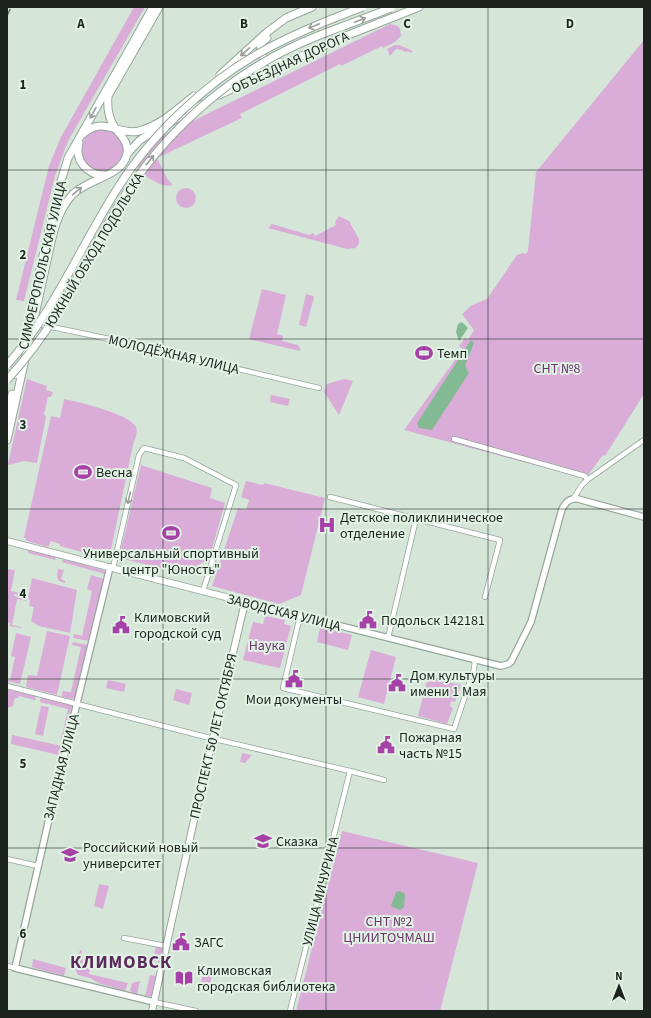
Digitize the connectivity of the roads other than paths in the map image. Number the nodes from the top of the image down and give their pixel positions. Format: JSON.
{"nodes":[{"id":1,"x":153,"y":7,"type":"edge"},
{"id":2,"x":159,"y":7,"type":"edge"},
{"id":3,"x":312,"y":7,"type":"edge"},
{"id":4,"x":316,"y":7,"type":"edge"},
{"id":5,"x":363,"y":7,"type":"edge"},
{"id":6,"x":393,"y":7,"type":"edge"},
{"id":7,"x":419,"y":7,"type":"edge"},
{"id":8,"x":308,"y":53,"type":"junction"},
{"id":9,"x":116,"y":129,"type":"junction"},
{"id":10,"x":80,"y":139,"type":"junction"},
{"id":11,"x":127,"y":154,"type":"junction"},
{"id":12,"x":106,"y":175,"type":"junction"},
{"id":13,"x":31,"y":322,"type":"junction"},
{"id":14,"x":7,"y":365,"type":"edge"},
{"id":15,"x":7,"y":372,"type":"edge"},
{"id":16,"x":16,"y":376,"type":"junction"},
{"id":17,"x":7,"y":380,"type":"edge"},
{"id":18,"x":319,"y":388,"type":"dead end"},
{"id":19,"x":7,"y":417,"type":"edge"},
{"id":20,"x":454,"y":439,"type":"dead end"},
{"id":21,"x":7,"y":440,"type":"edge"},
{"id":22,"x":644,"y":440,"type":"edge"},
{"id":23,"x":587,"y":480,"type":"junction"},
{"id":24,"x":330,"y":497,"type":"dead end"},
{"id":25,"x":573,"y":499,"type":"junction"},
{"id":26,"x":644,"y":517,"type":"edge"},
{"id":27,"x":416,"y":519,"type":"junction"},
{"id":28,"x":7,"y":541,"type":"edge"},
{"id":29,"x":112,"y":568,"type":"junction"},
{"id":30,"x":203,"y":591,"type":"junction"},
{"id":31,"x":485,"y":596,"type":"dead end"},
{"id":32,"x":245,"y":602,"type":"junction"},
{"id":33,"x":300,"y":616,"type":"junction"},
{"id":34,"x":388,"y":638,"type":"junction"},
{"id":35,"x":475,"y":660,"type":"junction"},
{"id":36,"x":7,"y":686,"type":"edge"},
{"id":37,"x":76,"y":704,"type":"junction"},
{"id":38,"x":213,"y":738,"type":"junction"},
{"id":39,"x":350,"y":771,"type":"junction"},
{"id":40,"x":384,"y":780,"type":"dead end"},
{"id":41,"x":7,"y":859,"type":"edge"},
{"id":42,"x":38,"y":866,"type":"junction"},
{"id":43,"x":124,"y":938,"type":"dead end"},
{"id":44,"x":166,"y":946,"type":"junction"},
{"id":45,"x":7,"y":966,"type":"edge"},
{"id":46,"x":15,"y":968,"type":"junction"},
{"id":47,"x":154,"y":1002,"type":"junction"},
{"id":48,"x":152,"y":1011,"type":"edge"},
{"id":49,"x":196,"y":1011,"type":"edge"},
{"id":50,"x":290,"y":1011,"type":"edge"}],
"edges":[{"from":1,"to":10,"type":"main road","one_way":true},
{"from":2,"to":9,"type":"main road"},
{"from":3,"to":9,"type":"main road","name":"ОБЪЕЗДНАЯ ДОРОГА","one_way":true},
{"from":4,"to":8,"type":"main road"},
{"from":5,"to":14,"type":"main road","name":"ЮЖНЫЙ ОБХОД ПОДОЛЬСКА","one_way":true,"bridge":true},
{"from":17,"to":6,"type":"main road","name":"ЮЖНЫЙ ОБХОД ПОДОЛЬСКА","one_way":true,"bridge":true},
{"from":7,"to":8,"type":"main road","name":"ОБЪЕЗДНАЯ ДОРОГА"},
{"from":8,"to":11,"type":"main road","name":"ОБЪЕЗДНАЯ ДОРОГА"},
{"from":9,"to":10,"type":"main road"},
{"from":9,"to":11,"type":"main road"},
{"from":10,"to":12,"type":"main road"},
{"from":10,"to":13,"type":"main road","name":"СИМФЕРОПОЛЬСКАЯ УЛИЦА"},
{"from":11,"to":12,"type":"main road"},
{"from":13,"to":12,"type":"main road","name":"СИМФЕРОПОЛЬСКАЯ УЛИЦА","one_way":true},
{"from":13,"to":16,"type":"main road","name":"СИМФЕРОПОЛЬСКАЯ УЛИЦА"},
{"from":13,"to":18,"type":"street","name":"МОЛОДЁЖНАЯ УЛИЦА"},
{"from":13,"to":21,"type":"main road","name":"СИМФЕРОПОЛЬСКАЯ УЛИЦА"},
{"from":15,"to":16,"type":"street"},
{"from":16,"to":19,"type":"main road","name":"СИМФЕРОПОЛЬСКАЯ УЛИЦА"},
{"from":20,"to":23,"type":"street"},
{"from":22,"to":23,"type":"street"},
{"from":23,"to":25,"type":"street"},
{"from":24,"to":27,"type":"street"},
{"from":25,"to":26,"type":"street"},
{"from":25,"to":35,"type":"street","name":"ЗАВОДСКАЯ УЛИЦА"},
{"from":27,"to":31,"type":"street"},
{"from":27,"to":34,"type":"street"},
{"from":28,"to":29,"type":"main road","name":"ЗАВОДСКАЯ УЛИЦА"},
{"from":29,"to":30,"type":"main road","name":"ЗАВОДСКАЯ УЛИЦА"},
{"from":30,"to":29,"type":"street","one_way":true},
{"from":29,"to":37,"type":"street","name":"ЗАПАДНАЯ УЛИЦА"},
{"from":30,"to":32,"type":"main road","name":"ЗАВОДСКАЯ УЛИЦА"},
{"from":32,"to":33,"type":"street","name":"ЗАВОДСКАЯ УЛИЦА"},
{"from":32,"to":38,"type":"main road","name":"ПРОСПЕКТ 50 ЛЕТ ОКТЯБРЯ"},
{"from":33,"to":34,"type":"street","name":"ЗАВОДСКАЯ УЛИЦА"},
{"from":33,"to":35,"type":"street"},
{"from":34,"to":35,"type":"street","name":"ЗАВОДСКАЯ УЛИЦА"},
{"from":36,"to":37,"type":"street"},
{"from":37,"to":38,"type":"street"},
{"from":37,"to":42,"type":"street","name":"ЗАПАДНАЯ УЛИЦА"},
{"from":38,"to":39,"type":"street"},
{"from":38,"to":44,"type":"main road","name":"ПРОСПЕКТ 50 ЛЕТ ОКТЯБРЯ"},
{"from":39,"to":40,"type":"street"},
{"from":39,"to":50,"type":"street","name":"УЛИЦА МИЧУРИНА"},
{"from":41,"to":42,"type":"street"},
{"from":42,"to":46,"type":"street","name":"ЗАПАДНАЯ УЛИЦА"},
{"from":43,"to":44,"type":"street"},
{"from":44,"to":47,"type":"main road","name":"ПРОСПЕКТ 50 ЛЕТ ОКТЯБРЯ"},
{"from":45,"to":46,"type":"street"},
{"from":46,"to":47,"type":"street"},
{"from":47,"to":48,"type":"main road","name":"ПРОСПЕКТ 50 ЛЕТ ОКТЯБРЯ"},
{"from":47,"to":49,"type":"street"}]}
